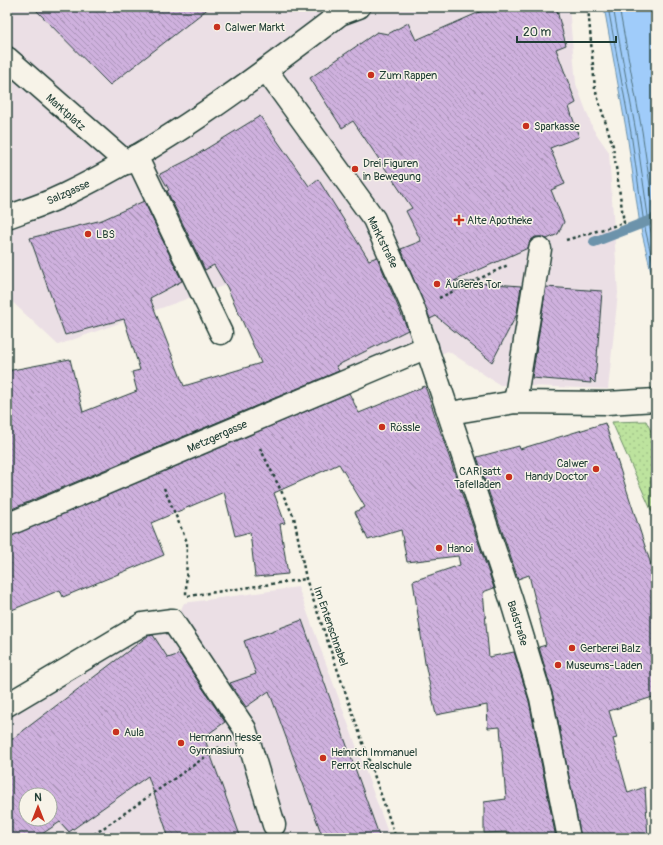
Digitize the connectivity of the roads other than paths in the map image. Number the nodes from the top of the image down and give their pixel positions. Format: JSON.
{"nodes":[{"id":1,"x":346,"y":9,"type":"edge"},
{"id":2,"x":7,"y":58,"type":"edge"},
{"id":3,"x":266,"y":70,"type":"junction"},
{"id":4,"x":132,"y":160,"type":"junction"},
{"id":5,"x":7,"y":217,"type":"edge"},
{"id":6,"x":540,"y":249,"type":"road end"},
{"id":7,"x":221,"y":333,"type":"dead end"},
{"id":8,"x":427,"y":347,"type":"junction"},
{"id":9,"x":656,"y":400,"type":"edge"},
{"id":10,"x":514,"y":402,"type":"junction"},
{"id":11,"x":450,"y":413,"type":"junction"},
{"id":12,"x":7,"y":525,"type":"edge"},
{"id":13,"x":7,"y":704,"type":"edge"},
{"id":14,"x":274,"y":825,"type":"dead end"},
{"id":15,"x":568,"y":838,"type":"edge"}],
"edges":[{"from":1,"to":3,"type":"street"},
{"from":2,"to":4,"type":"street","name":"Marktplatz"},
{"from":3,"to":4,"type":"street"},
{"from":3,"to":8,"type":"street","name":"Marktstraße"},
{"from":4,"to":5,"type":"street","name":"Salzgasse"},
{"from":4,"to":7,"type":"street"},
{"from":6,"to":10,"type":"street"},
{"from":8,"to":11,"type":"street","name":"Marktstraße"},
{"from":8,"to":12,"type":"street","name":"Metzgergasse"},
{"from":9,"to":10,"type":"street"},
{"from":10,"to":11,"type":"street"},
{"from":11,"to":15,"type":"street","name":"Badstraße"},
{"from":13,"to":14,"type":"street"}]}
